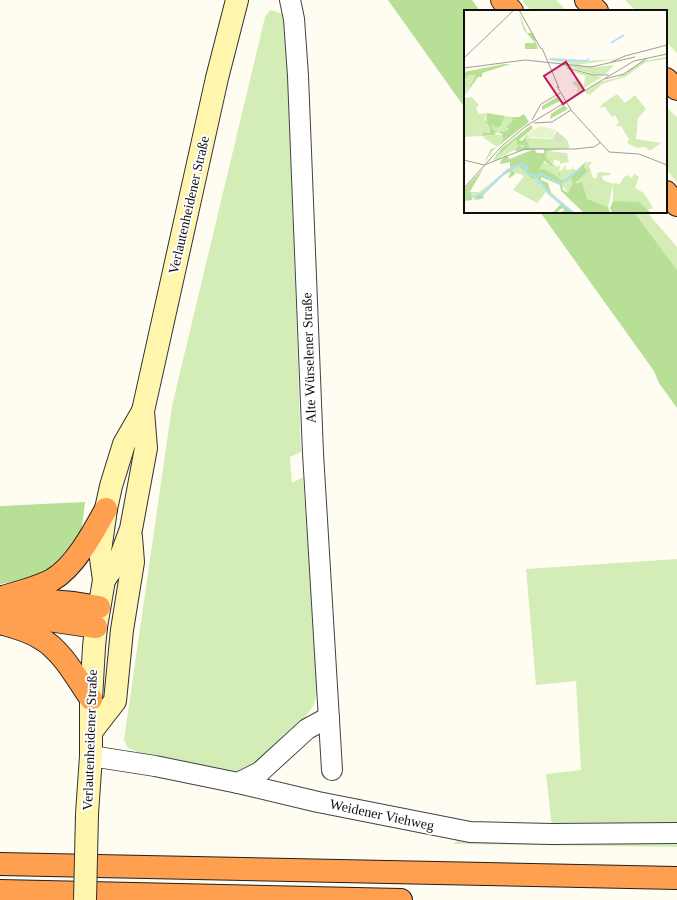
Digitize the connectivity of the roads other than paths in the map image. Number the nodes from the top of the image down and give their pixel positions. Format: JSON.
{"nodes":[{"id":1,"x":237,"y":0,"type":"edge"},
{"id":2,"x":290,"y":0,"type":"edge"},
{"id":3,"x":502,"y":0,"type":"edge"},
{"id":4,"x":586,"y":0,"type":"edge"},
{"id":5,"x":511,"y":10,"type":"edge"},
{"id":6,"x":596,"y":10,"type":"edge"},
{"id":7,"x":667,"y":80,"type":"edge"},
{"id":8,"x":677,"y":89,"type":"edge"},
{"id":9,"x":667,"y":193,"type":"edge"},
{"id":10,"x":677,"y":205,"type":"edge"},
{"id":11,"x":143,"y":411,"type":"junction"},
{"id":12,"x":106,"y":509,"type":"junction"},
{"id":13,"x":130,"y":529,"type":"junction"},
{"id":14,"x":104,"y":580,"type":"junction"},
{"id":15,"x":1,"y":603,"type":"edge"},
{"id":16,"x":97,"y":617,"type":"junction"},
{"id":17,"x":0,"y":623,"type":"edge"},
{"id":18,"x":91,"y":699,"type":"junction"},
{"id":19,"x":329,"y":717,"type":"junction"},
{"id":20,"x":91,"y":732,"type":"junction"},
{"id":21,"x":91,"y":756,"type":"junction"},
{"id":22,"x":332,"y":770,"type":"dead end"},
{"id":23,"x":238,"y":783,"type":"junction"},
{"id":24,"x":677,"y":833,"type":"edge"},
{"id":25,"x":0,"y":864,"type":"edge"},
{"id":26,"x":677,"y":878,"type":"edge"},
{"id":27,"x":0,"y":891,"type":"edge"},
{"id":28,"x":85,"y":900,"type":"edge"},
{"id":29,"x":401,"y":900,"type":"edge"}],
"edges":[{"from":1,"to":11,"type":"main road","name":"Verlautenheidener Straße"},
{"from":2,"to":19,"type":"street","name":"Alte Würselener Straße"},
{"from":3,"to":5,"type":"highway"},
{"from":4,"to":6,"type":"highway"},
{"from":7,"to":8,"type":"highway"},
{"from":9,"to":10,"type":"highway"},
{"from":11,"to":12,"type":"main road","name":"Verlautenheidener Straße"},
{"from":11,"to":13,"type":"main road","name":"Verlautenheidener Straße"},
{"from":12,"to":14,"type":"main road","name":"Verlautenheidener Straße"},
{"from":12,"to":15,"type":"highway"},
{"from":13,"to":14,"type":"main road","name":"Verlautenheidener Straße"},
{"from":13,"to":20,"type":"main road"},
{"from":14,"to":16,"type":"main road","name":"Verlautenheidener Straße"},
{"from":15,"to":16,"type":"highway"},
{"from":16,"to":18,"type":"main road","name":"Verlautenheidener Straße"},
{"from":17,"to":18,"type":"highway"},
{"from":18,"to":20,"type":"main road","name":"Verlautenheidener Straße"},
{"from":19,"to":22,"type":"street","name":"Alte Würselener Straße"},
{"from":19,"to":23,"type":"street"},
{"from":20,"to":21,"type":"main road","name":"Verlautenheidener Straße"},
{"from":21,"to":23,"type":"street","name":"Weidener Viehweg"},
{"from":21,"to":28,"type":"main road","name":"Verlautenheidener Straße","bridge":true},
{"from":23,"to":24,"type":"street","name":"Weidener Viehweg"},
{"from":25,"to":26,"type":"highway"},
{"from":27,"to":29,"type":"highway"}]}
